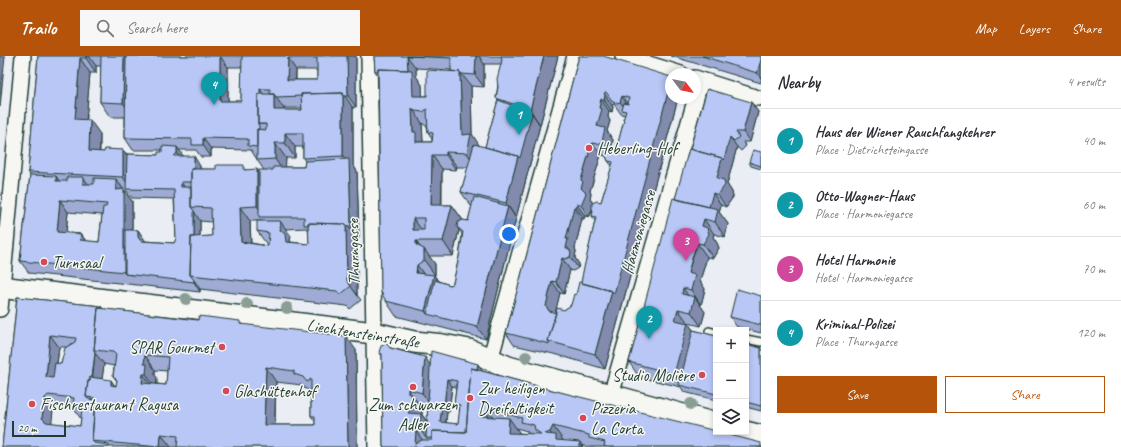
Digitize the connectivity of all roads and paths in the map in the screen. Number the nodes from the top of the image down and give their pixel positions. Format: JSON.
{"nodes":[{"id":1,"x":23,"y":56,"type":"edge"},
{"id":2,"x":369,"y":56,"type":"edge"},
{"id":3,"x":575,"y":56,"type":"edge"},
{"id":4,"x":623,"y":56,"type":"edge"},
{"id":5,"x":665,"y":69,"type":"edge"},
{"id":6,"x":701,"y":80,"type":"edge"},
{"id":7,"x":758,"y":98,"type":"dead end"},
{"id":8,"x":691,"y":104,"type":"edge"},
{"id":9,"x":1,"y":287,"type":"edge"},
{"id":10,"x":0,"y":309,"type":"edge"},
{"id":11,"x":374,"y":333,"type":"junction"},
{"id":12,"x":749,"y":340,"type":"edge"},
{"id":13,"x":761,"y":342,"type":"edge"},
{"id":14,"x":490,"y":360,"type":"junction"},
{"id":15,"x":611,"y":395,"type":"junction"},
{"id":16,"x":713,"y":423,"type":"edge"},
{"id":17,"x":749,"y":433,"type":"edge"},
{"id":18,"x":761,"y":436,"type":"edge"},
{"id":19,"x":376,"y":447,"type":"edge"}],
"edges":[{"from":1,"to":9,"type":"street"},
{"from":2,"to":11,"type":"street","name":"Thurngasse"},
{"from":3,"to":14,"type":"street"},
{"from":4,"to":5,"type":"street"},
{"from":6,"to":7,"type":"street"},
{"from":8,"to":15,"type":"street","name":"Harmoniegasse"},
{"from":9,"to":10,"type":"street"},
{"from":9,"to":11,"type":"street","name":"Liechtensteinstraße"},
{"from":11,"to":14,"type":"street","name":"Liechtensteinstraße"},
{"from":11,"to":19,"type":"street","name":"Thurngasse"},
{"from":12,"to":13,"type":"lane"},
{"from":14,"to":15,"type":"street","name":"Liechtensteinstraße"},
{"from":15,"to":16,"type":"street","name":"Liechtensteinstraße"},
{"from":17,"to":18,"type":"street"}]}
